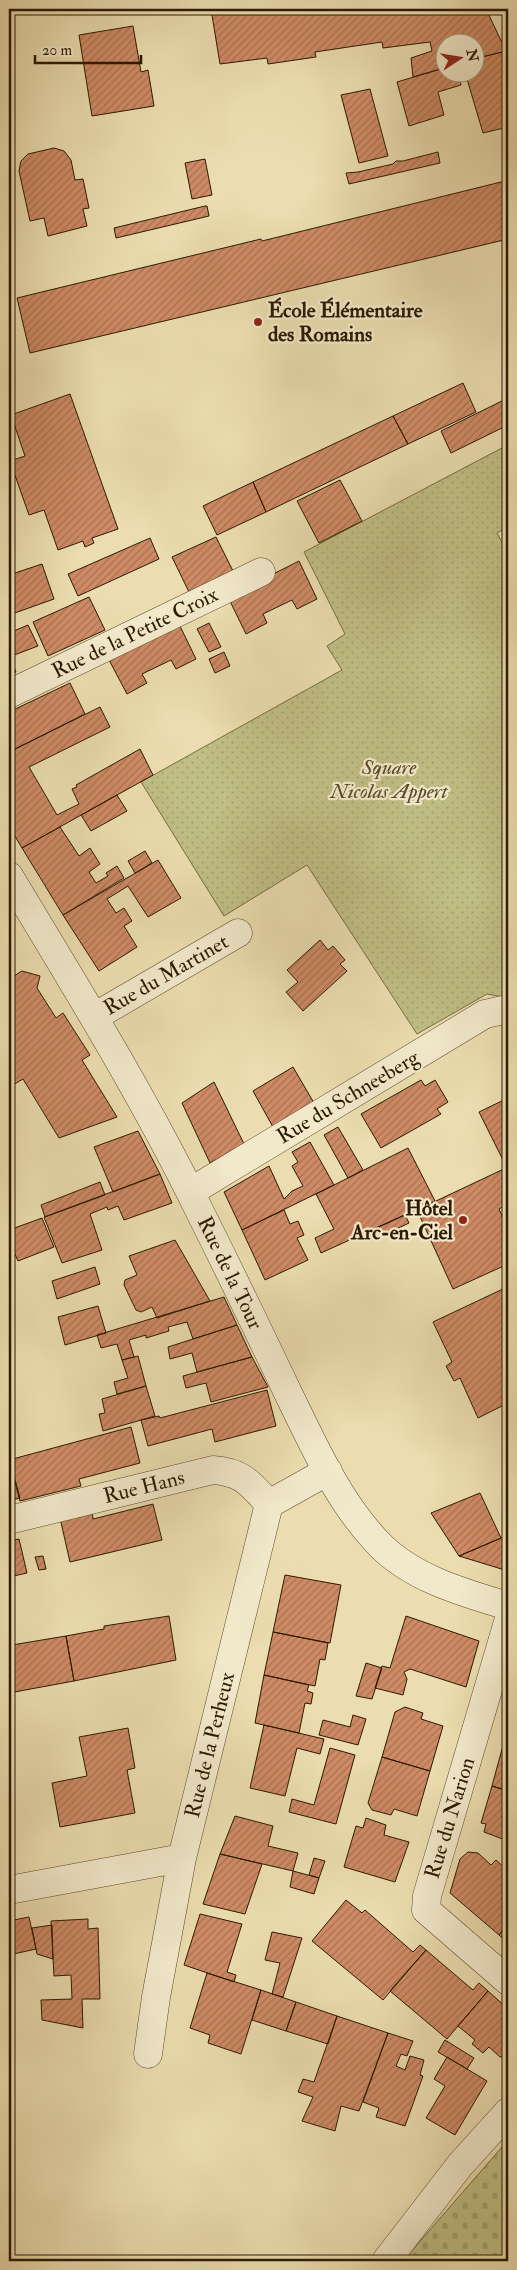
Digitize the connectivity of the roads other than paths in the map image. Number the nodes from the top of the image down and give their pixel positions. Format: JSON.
{"nodes":[{"id":1,"x":261,"y":572,"type":"dead end"},
{"id":2,"x":9,"y":694,"type":"edge"},
{"id":3,"x":9,"y":876,"type":"edge"},
{"id":4,"x":238,"y":933,"type":"dead end"},
{"id":5,"x":508,"y":1009,"type":"edge"},
{"id":6,"x":94,"y":1018,"type":"junction"},
{"id":7,"x":190,"y":1192,"type":"junction"},
{"id":8,"x":328,"y":1471,"type":"junction"},
{"id":9,"x":269,"y":1504,"type":"junction"},
{"id":10,"x":9,"y":1520,"type":"edge"},
{"id":11,"x":508,"y":1606,"type":"edge"},
{"id":12,"x":508,"y":1622,"type":"edge"},
{"id":13,"x":182,"y":1858,"type":"junction"},
{"id":14,"x":9,"y":1890,"type":"edge"},
{"id":15,"x":508,"y":1980,"type":"edge"},
{"id":16,"x":148,"y":2054,"type":"dead end"},
{"id":17,"x":508,"y":2112,"type":"edge"},
{"id":18,"x":386,"y":2261,"type":"edge"}],
"edges":[{"from":1,"to":2,"type":"street","name":"Rue de la Petite Croix"},
{"from":3,"to":6,"type":"street","name":"Rue de la Tour"},
{"from":4,"to":6,"type":"street","name":"Rue du Martinet"},
{"from":5,"to":7,"type":"street","name":"Rue du Schneeberg"},
{"from":6,"to":7,"type":"street","name":"Rue de la Tour"},
{"from":7,"to":8,"type":"street","name":"Rue de la Tour"},
{"from":8,"to":9,"type":"street"},
{"from":8,"to":11,"type":"street","name":"Rue de la Tour"},
{"from":9,"to":10,"type":"street","name":"Rue Hans"},
{"from":9,"to":13,"type":"street","name":"Rue de la Perheux"},
{"from":12,"to":15,"type":"street","name":"Rue du Narion"},
{"from":13,"to":14,"type":"street"},
{"from":13,"to":16,"type":"street","name":"Rue de la Perheux"},
{"from":17,"to":18,"type":"street"}]}
